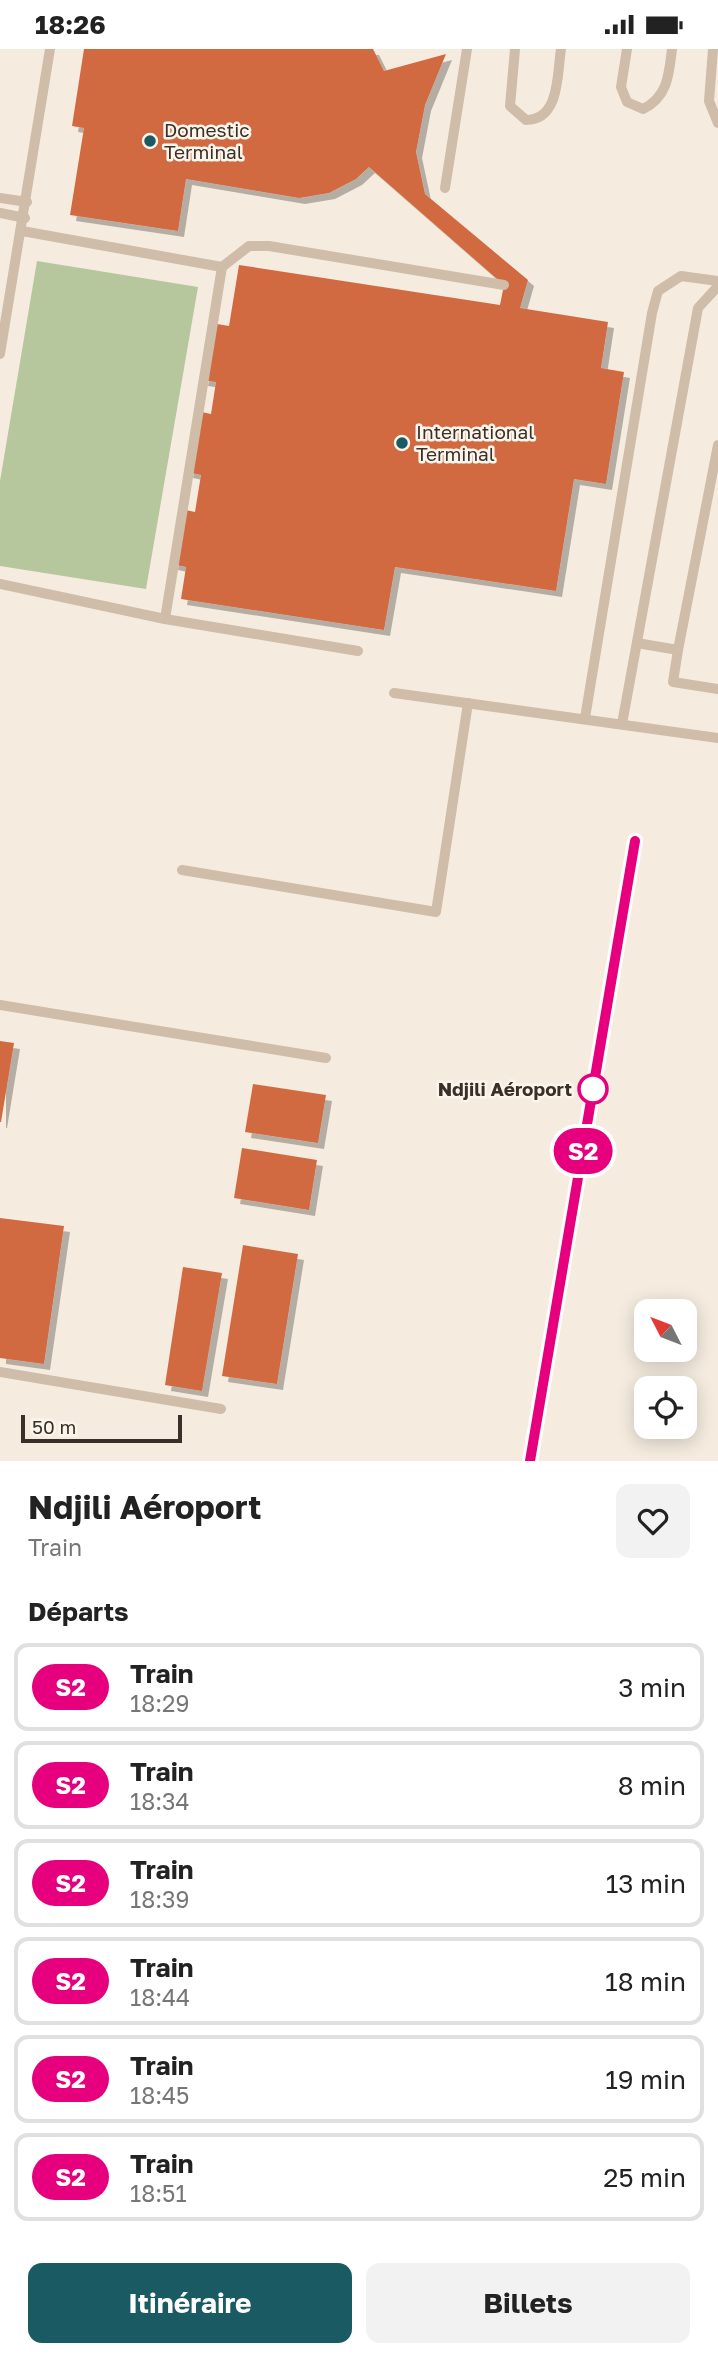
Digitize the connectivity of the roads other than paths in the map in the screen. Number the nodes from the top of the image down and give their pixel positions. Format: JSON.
{"nodes":[{"id":1,"x":50,"y":49,"type":"edge"},
{"id":2,"x":467,"y":49,"type":"edge"},
{"id":3,"x":515,"y":49,"type":"edge"},
{"id":4,"x":561,"y":49,"type":"edge"},
{"id":5,"x":627,"y":49,"type":"edge"},
{"id":6,"x":673,"y":49,"type":"edge"},
{"id":7,"x":713,"y":49,"type":"edge"},
{"id":8,"x":718,"y":123,"type":"edge"},
{"id":9,"x":445,"y":188,"type":"dead end"},
{"id":10,"x":0,"y":198,"type":"edge"},
{"id":11,"x":27,"y":202,"type":"junction"},
{"id":12,"x":0,"y":213,"type":"edge"},
{"id":13,"x":25,"y":218,"type":"junction"},
{"id":14,"x":22,"y":231,"type":"junction"},
{"id":15,"x":222,"y":267,"type":"junction"},
{"id":16,"x":718,"y":281,"type":"edge"},
{"id":17,"x":504,"y":285,"type":"dead end"},
{"id":18,"x":718,"y":286,"type":"edge"},
{"id":19,"x":0,"y":354,"type":"edge"},
{"id":20,"x":718,"y":445,"type":"edge"},
{"id":21,"x":0,"y":585,"type":"edge"},
{"id":22,"x":165,"y":619,"type":"junction"},
{"id":23,"x":637,"y":643,"type":"junction"},
{"id":24,"x":678,"y":650,"type":"junction"},
{"id":25,"x":359,"y":651,"type":"dead end"},
{"id":26,"x":718,"y":689,"type":"edge"},
{"id":27,"x":394,"y":693,"type":"dead end"},
{"id":28,"x":468,"y":703,"type":"junction"},
{"id":29,"x":585,"y":719,"type":"junction"},
{"id":30,"x":622,"y":724,"type":"junction"},
{"id":31,"x":718,"y":738,"type":"edge"},
{"id":32,"x":183,"y":870,"type":"dead end"},
{"id":33,"x":0,"y":1005,"type":"edge"},
{"id":34,"x":326,"y":1059,"type":"dead end"},
{"id":35,"x":0,"y":1371,"type":"edge"},
{"id":36,"x":221,"y":1409,"type":"dead end"}],
"edges":[{"from":1,"to":11,"type":"lane"},
{"from":2,"to":9,"type":"lane"},
{"from":3,"to":4,"type":"lane"},
{"from":5,"to":6,"type":"lane"},
{"from":7,"to":8,"type":"lane"},
{"from":10,"to":11,"type":"lane"},
{"from":11,"to":13,"type":"lane"},
{"from":12,"to":13,"type":"lane"},
{"from":13,"to":14,"type":"lane"},
{"from":14,"to":15,"type":"lane"},
{"from":14,"to":19,"type":"lane"},
{"from":15,"to":17,"type":"lane"},
{"from":15,"to":22,"type":"lane"},
{"from":16,"to":29,"type":"lane"},
{"from":18,"to":23,"type":"lane"},
{"from":20,"to":24,"type":"lane"},
{"from":21,"to":22,"type":"lane"},
{"from":22,"to":25,"type":"lane"},
{"from":23,"to":24,"type":"lane"},
{"from":23,"to":30,"type":"lane"},
{"from":24,"to":26,"type":"lane"},
{"from":27,"to":28,"type":"lane"},
{"from":28,"to":29,"type":"lane"},
{"from":28,"to":32,"type":"lane"},
{"from":29,"to":30,"type":"lane"},
{"from":30,"to":31,"type":"lane"},
{"from":33,"to":34,"type":"lane"},
{"from":35,"to":36,"type":"lane"}]}
